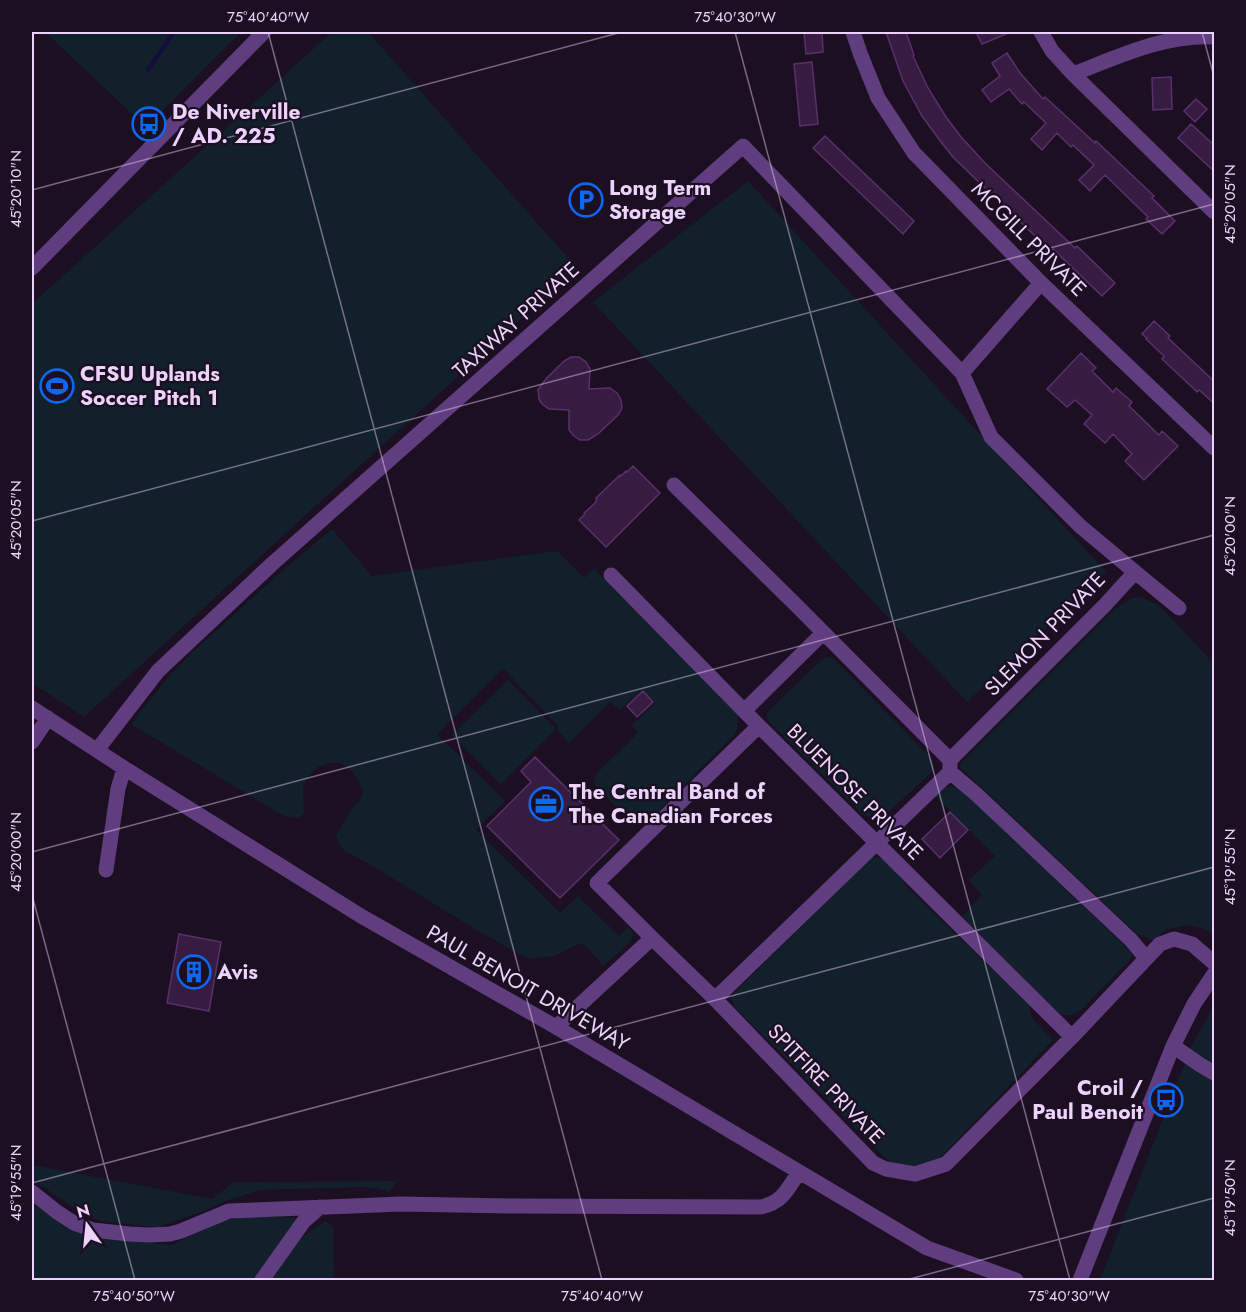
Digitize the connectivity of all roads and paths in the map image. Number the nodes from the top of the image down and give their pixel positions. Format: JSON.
{"nodes":[{"id":1,"x":264,"y":32,"type":"edge"},
{"id":2,"x":853,"y":32,"type":"edge"},
{"id":3,"x":1041,"y":32,"type":"edge"},
{"id":4,"x":1215,"y":37,"type":"edge"},
{"id":5,"x":1073,"y":74,"type":"junction"},
{"id":6,"x":1215,"y":212,"type":"edge"},
{"id":7,"x":32,"y":268,"type":"edge"},
{"id":8,"x":1041,"y":283,"type":"junction"},
{"id":9,"x":962,"y":373,"type":"junction"},
{"id":10,"x":1215,"y":448,"type":"edge"},
{"id":11,"x":674,"y":485,"type":"dead end"},
{"id":12,"x":1135,"y":572,"type":"junction"},
{"id":13,"x":611,"y":575,"type":"dead end"},
{"id":14,"x":1179,"y":608,"type":"dead end"},
{"id":15,"x":823,"y":633,"type":"junction"},
{"id":16,"x":32,"y":708,"type":"edge"},
{"id":17,"x":744,"y":711,"type":"junction"},
{"id":18,"x":48,"y":718,"type":"junction"},
{"id":19,"x":759,"y":726,"type":"junction"},
{"id":20,"x":32,"y":741,"type":"edge"},
{"id":21,"x":97,"y":750,"type":"junction"},
{"id":22,"x":950,"y":766,"type":"junction"},
{"id":23,"x":124,"y":768,"type":"junction"},
{"id":24,"x":877,"y":843,"type":"junction"},
{"id":25,"x":106,"y":870,"type":"dead end"},
{"id":26,"x":652,"y":938,"type":"junction"},
{"id":27,"x":1146,"y":958,"type":"junction"},
{"id":28,"x":1215,"y":963,"type":"edge"},
{"id":29,"x":1215,"y":974,"type":"edge"},
{"id":30,"x":715,"y":999,"type":"junction"},
{"id":31,"x":556,"y":1027,"type":"junction"},
{"id":32,"x":1072,"y":1037,"type":"junction"},
{"id":33,"x":1173,"y":1046,"type":"junction"},
{"id":34,"x":1215,"y":1073,"type":"edge"},
{"id":35,"x":799,"y":1172,"type":"junction"},
{"id":36,"x":32,"y":1192,"type":"edge"},
{"id":37,"x":320,"y":1207,"type":"junction"},
{"id":38,"x":262,"y":1281,"type":"edge"},
{"id":39,"x":1016,"y":1281,"type":"edge"},
{"id":40,"x":1080,"y":1281,"type":"edge"}],
"edges":[{"from":1,"to":7,"type":"street"},
{"from":2,"to":8,"type":"street","name":"MCGILL PRIVATE"},
{"from":3,"to":5,"type":"street"},
{"from":4,"to":5,"type":"street"},
{"from":5,"to":6,"type":"street"},
{"from":8,"to":9,"type":"street"},
{"from":8,"to":10,"type":"street","name":"MCGILL PRIVATE"},
{"from":9,"to":12,"type":"street","name":"SLEMON PRIVATE"},
{"from":9,"to":21,"type":"street","name":"TAXIWAY PRIVATE"},
{"from":11,"to":15,"type":"street"},
{"from":12,"to":14,"type":"street"},
{"from":12,"to":22,"type":"street","name":"SLEMON PRIVATE"},
{"from":13,"to":17,"type":"street","name":"BLUENOSE PRIVATE"},
{"from":15,"to":17,"type":"street"},
{"from":15,"to":22,"type":"street"},
{"from":16,"to":18,"type":"street","name":"PAUL BENOIT DRIVEWAY"},
{"from":17,"to":19,"type":"street","name":"BLUENOSE PRIVATE"},
{"from":18,"to":20,"type":"street"},
{"from":18,"to":21,"type":"street","name":"PAUL BENOIT DRIVEWAY"},
{"from":19,"to":24,"type":"street","name":"BLUENOSE PRIVATE"},
{"from":19,"to":26,"type":"street","name":"SPITFIRE PRIVATE"},
{"from":21,"to":23,"type":"street","name":"PAUL BENOIT DRIVEWAY"},
{"from":22,"to":24,"type":"street","name":"SLEMON PRIVATE"},
{"from":22,"to":27,"type":"street"},
{"from":23,"to":25,"type":"street"},
{"from":23,"to":31,"type":"street","name":"PAUL BENOIT DRIVEWAY"},
{"from":24,"to":30,"type":"street","name":"SLEMON PRIVATE"},
{"from":24,"to":32,"type":"street","name":"BLUENOSE PRIVATE"},
{"from":26,"to":30,"type":"street","name":"SPITFIRE PRIVATE"},
{"from":26,"to":31,"type":"street"},
{"from":27,"to":28,"type":"street","name":"SPITFIRE PRIVATE"},
{"from":27,"to":32,"type":"street","name":"SPITFIRE PRIVATE"},
{"from":29,"to":33,"type":"street"},
{"from":30,"to":32,"type":"street","name":"SPITFIRE PRIVATE"},
{"from":31,"to":35,"type":"street","name":"PAUL BENOIT DRIVEWAY"},
{"from":33,"to":34,"type":"street"},
{"from":33,"to":40,"type":"street"},
{"from":35,"to":37,"type":"street"},
{"from":35,"to":39,"type":"street","name":"PAUL BENOIT DRIVEWAY"},
{"from":36,"to":37,"type":"street"},
{"from":37,"to":38,"type":"street"}]}
